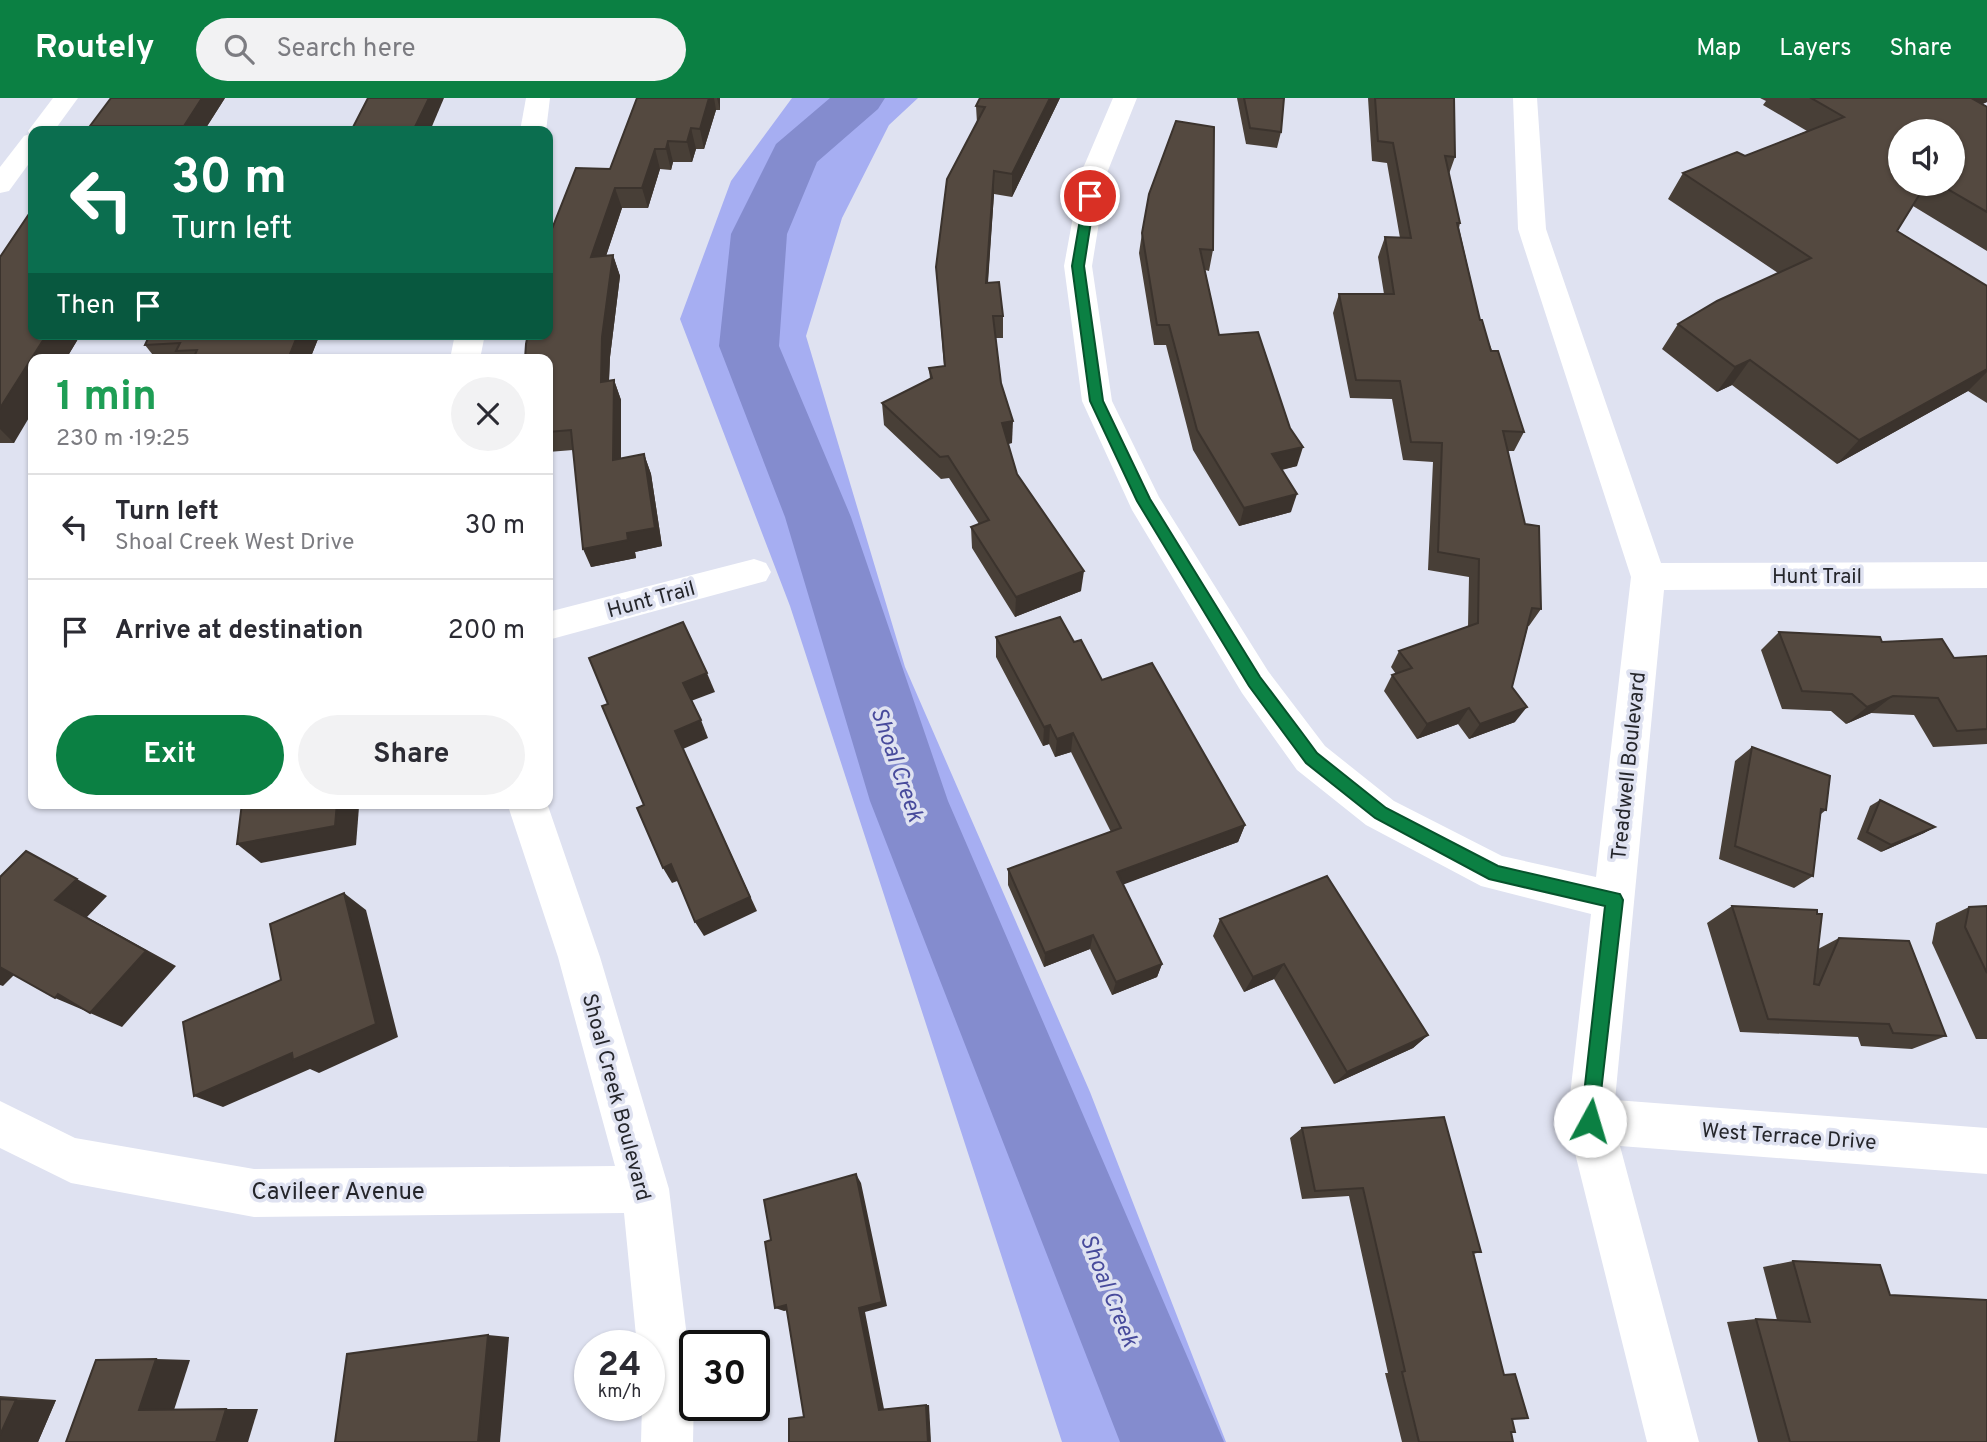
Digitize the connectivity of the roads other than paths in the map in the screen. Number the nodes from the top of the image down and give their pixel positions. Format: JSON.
{"nodes":[{"id":1,"x":66,"y":98,"type":"edge"},
{"id":2,"x":538,"y":98,"type":"edge"},
{"id":3,"x":1125,"y":98,"type":"edge"},
{"id":4,"x":1525,"y":98,"type":"edge"},
{"id":5,"x":45,"y":126,"type":"edge"},
{"id":6,"x":534,"y":126,"type":"edge"},
{"id":7,"x":28,"y":148,"type":"edge"},
{"id":8,"x":0,"y":185,"type":"edge"},
{"id":9,"x":754,"y":572,"type":"dead end"},
{"id":10,"x":1987,"y":575,"type":"edge"},
{"id":11,"x":1648,"y":577,"type":"junction"},
{"id":12,"x":553,"y":625,"type":"edge"},
{"id":13,"x":529,"y":809,"type":"edge"},
{"id":14,"x":1614,"y":900,"type":"junction"},
{"id":15,"x":1590,"y":1121,"type":"junction"},
{"id":16,"x":0,"y":1124,"type":"edge"},
{"id":17,"x":1987,"y":1151,"type":"edge"},
{"id":18,"x":645,"y":1189,"type":"junction"},
{"id":19,"x":667,"y":1442,"type":"edge"},
{"id":20,"x":1673,"y":1442,"type":"edge"}],
"edges":[{"from":1,"to":5,"type":"street"},
{"from":2,"to":6,"type":"street"},
{"from":3,"to":14,"type":"street"},
{"from":4,"to":11,"type":"street","name":"Treadwell Boulevard"},
{"from":7,"to":8,"type":"street"},
{"from":9,"to":12,"type":"street","name":"Hunt Trail"},
{"from":10,"to":11,"type":"street","name":"Hunt Trail"},
{"from":11,"to":14,"type":"street","name":"Treadwell Boulevard"},
{"from":13,"to":18,"type":"street","name":"Shoal Creek Boulevard"},
{"from":14,"to":15,"type":"street","name":"Treadwell Boulevard"},
{"from":15,"to":17,"type":"street","name":"West Terrace Drive"},
{"from":15,"to":20,"type":"street","name":"Treadwell Boulevard"},
{"from":16,"to":18,"type":"street","name":"Cavileer Avenue"},
{"from":18,"to":19,"type":"street","name":"Shoal Creek Boulevard"}]}
